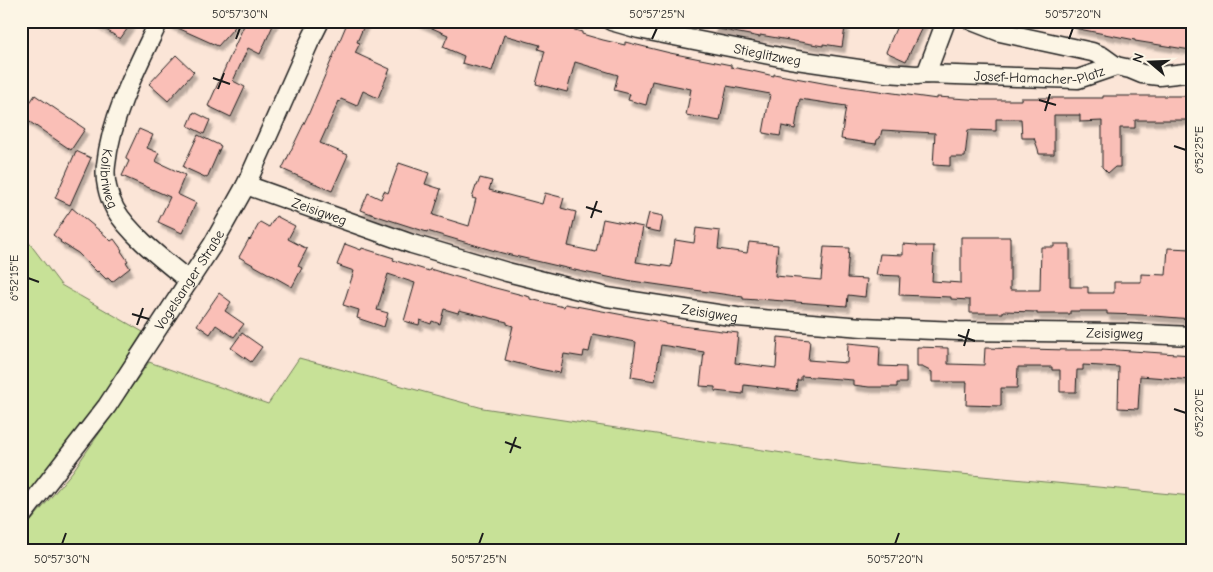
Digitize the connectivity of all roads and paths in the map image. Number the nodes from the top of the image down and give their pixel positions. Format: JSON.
{"nodes":[{"id":1,"x":158,"y":21,"type":"edge"},
{"id":2,"x":320,"y":21,"type":"edge"},
{"id":3,"x":611,"y":21,"type":"edge"},
{"id":4,"x":946,"y":21,"type":"edge"},
{"id":5,"x":972,"y":21,"type":"edge"},
{"id":6,"x":640,"y":25,"type":"edge"},
{"id":7,"x":1116,"y":66,"type":"junction"},
{"id":8,"x":926,"y":74,"type":"junction"},
{"id":9,"x":1192,"y":74,"type":"edge"},
{"id":10,"x":246,"y":185,"type":"junction"},
{"id":11,"x":189,"y":281,"type":"junction"},
{"id":12,"x":1192,"y":336,"type":"edge"},
{"id":13,"x":21,"y":517,"type":"edge"}],
"edges":[{"from":1,"to":11,"type":"street","name":"Kolibriweg"},
{"from":2,"to":10,"type":"street","name":"Vogelsanger Straße"},
{"from":3,"to":6,"type":"street","name":"Stieglitzweg"},
{"from":4,"to":8,"type":"street"},
{"from":5,"to":7,"type":"street","name":"Josef-Hamacher-Platz"},
{"from":6,"to":8,"type":"street","name":"Stieglitzweg"},
{"from":7,"to":8,"type":"street","name":"Josef-Hamacher-Platz"},
{"from":7,"to":9,"type":"street"},
{"from":10,"to":11,"type":"street","name":"Vogelsanger Straße"},
{"from":10,"to":12,"type":"street","name":"Zeisigweg"},
{"from":11,"to":13,"type":"street","name":"Vogelsanger Straße"}]}
